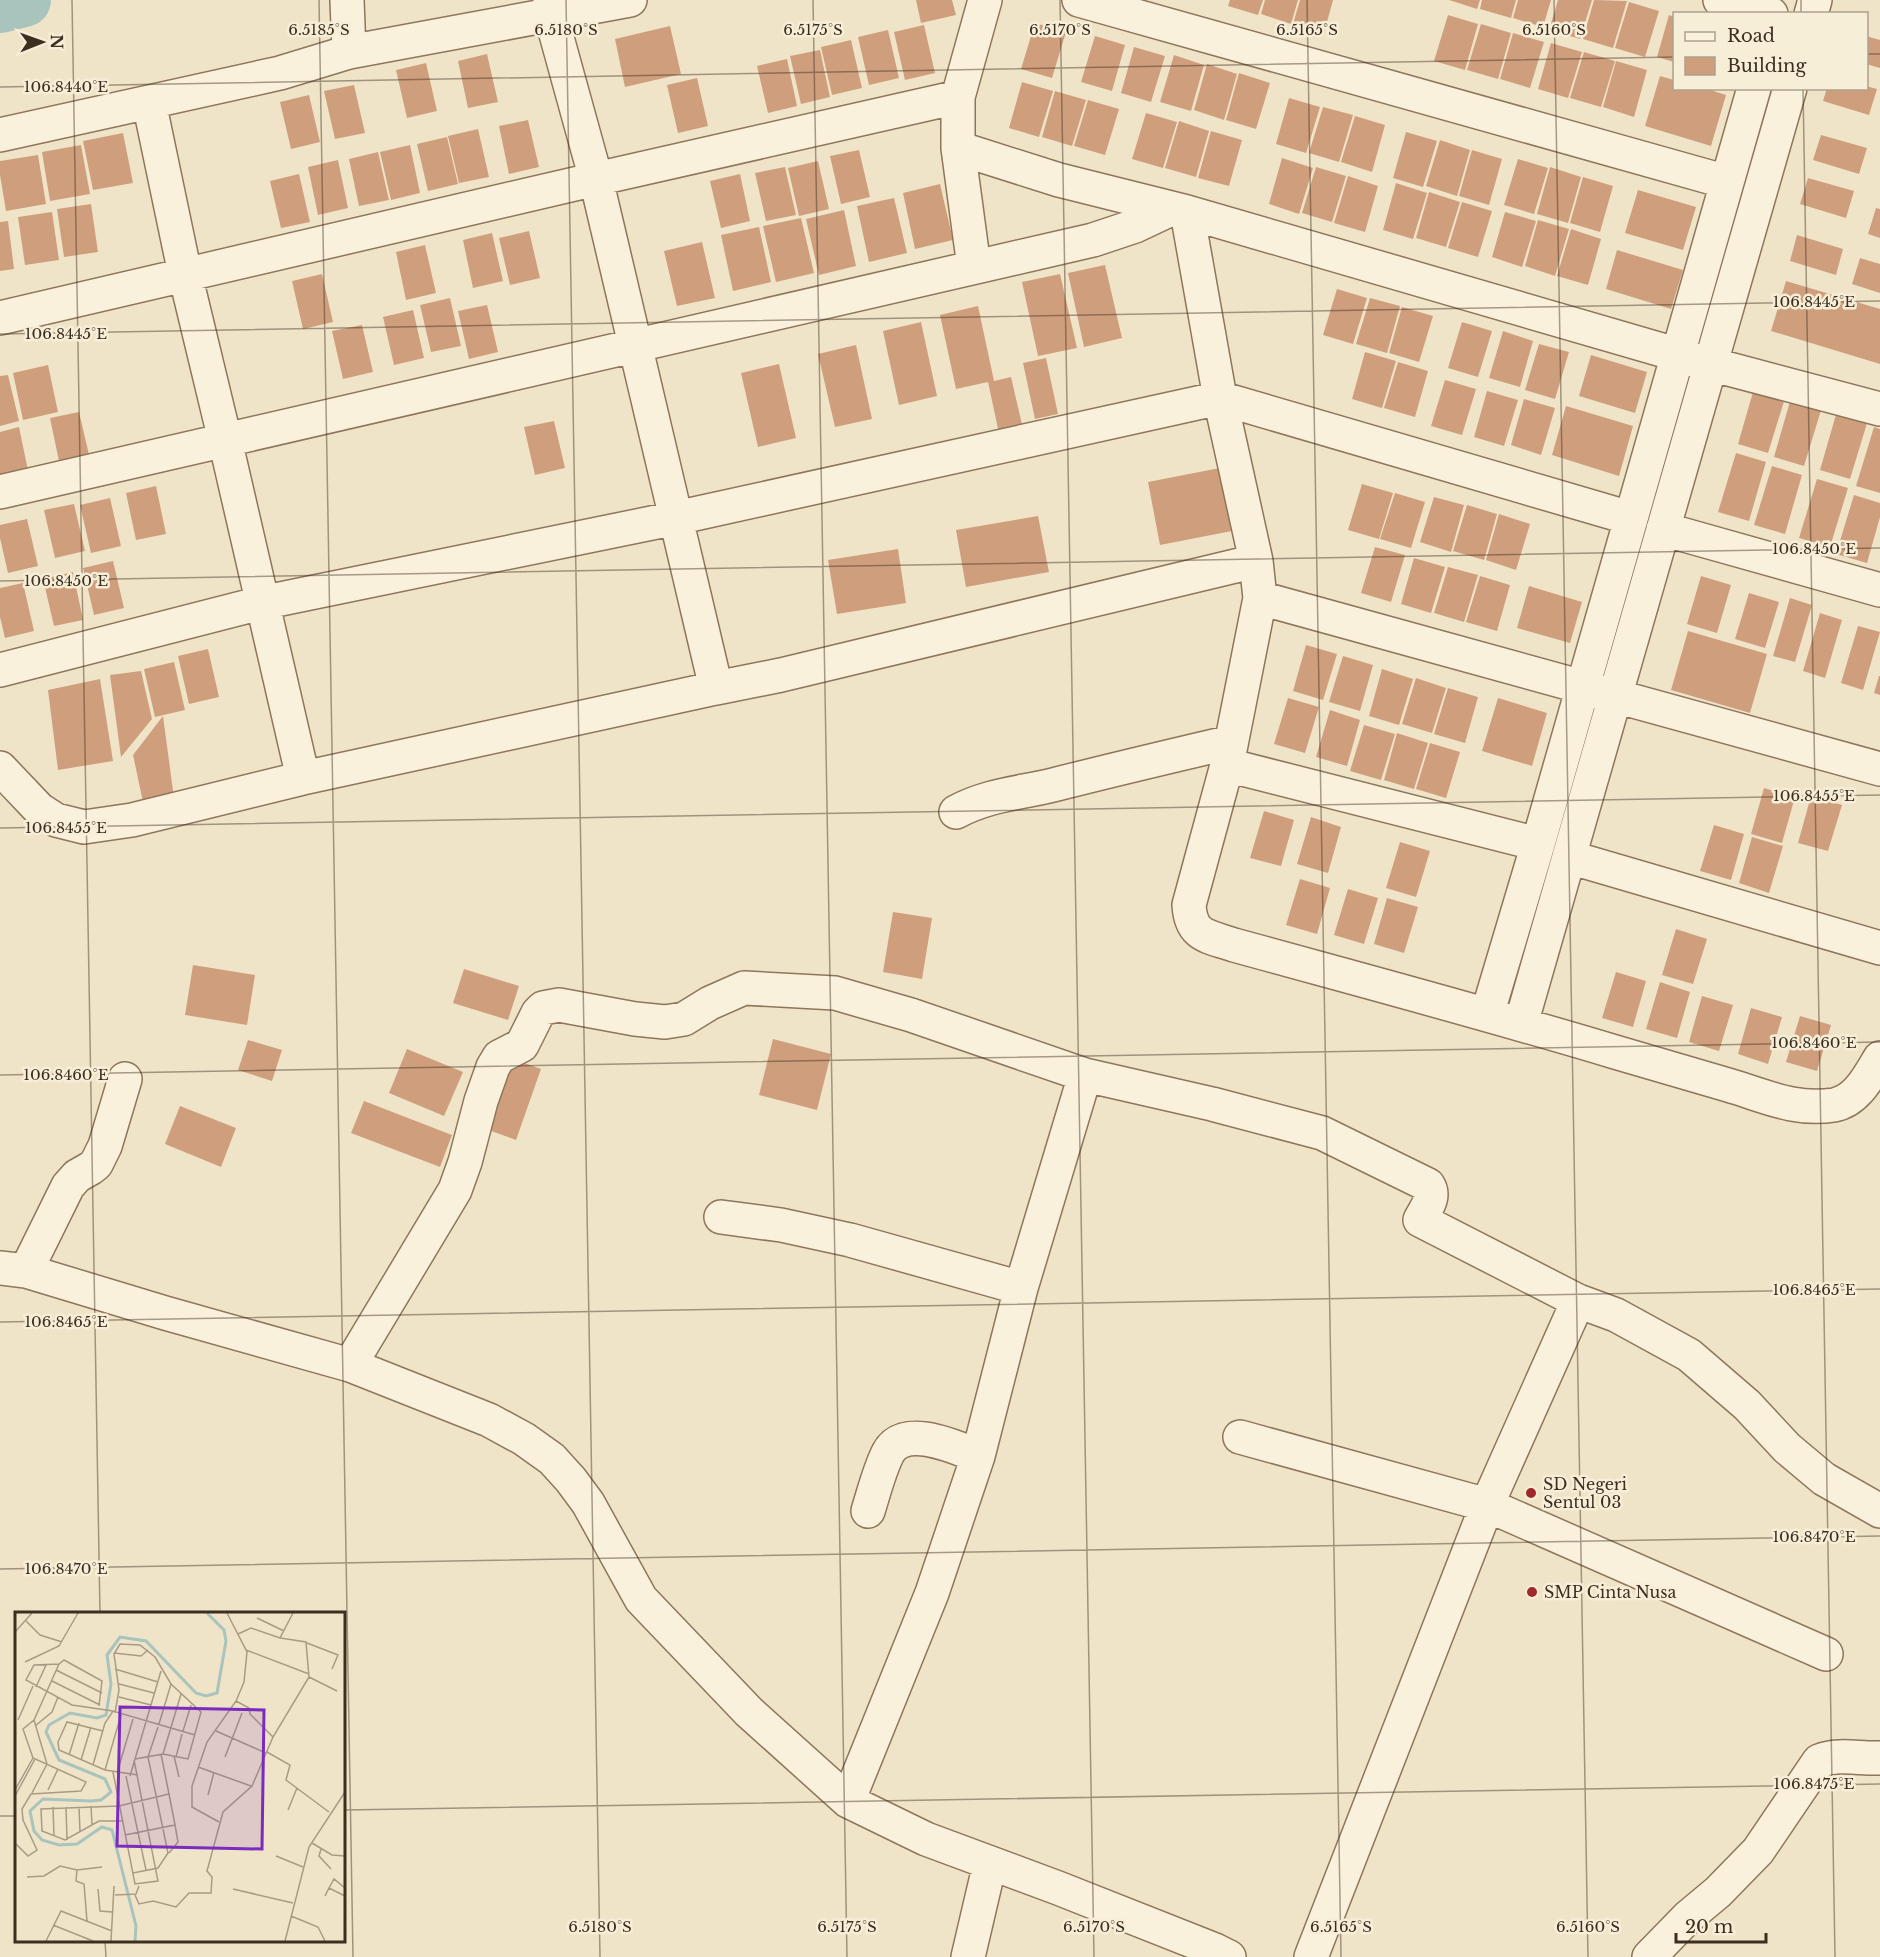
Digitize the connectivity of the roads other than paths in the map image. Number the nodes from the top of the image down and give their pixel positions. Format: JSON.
{"nodes":[{"id":1,"x":347,"y":0,"type":"edge"},
{"id":2,"x":630,"y":0,"type":"edge"},
{"id":3,"x":985,"y":0,"type":"edge"},
{"id":4,"x":1080,"y":0,"type":"edge"},
{"id":5,"x":1720,"y":0,"type":"edge"},
{"id":6,"x":550,"y":8,"type":"edge"},
{"id":7,"x":1764,"y":12,"type":"edge"},
{"id":8,"x":349,"y":52,"type":"junction"},
{"id":9,"x":1753,"y":90,"type":"edge"},
{"id":10,"x":1789,"y":90,"type":"edge"},
{"id":11,"x":958,"y":97,"type":"junction"},
{"id":12,"x":149,"y":102,"type":"junction"},
{"id":13,"x":0,"y":135,"type":"edge"},
{"id":14,"x":958,"y":148,"type":"junction"},
{"id":15,"x":596,"y":179,"type":"junction"},
{"id":16,"x":1727,"y":182,"type":"junction"},
{"id":17,"x":1179,"y":211,"type":"junction"},
{"id":18,"x":974,"y":267,"type":"junction"},
{"id":19,"x":185,"y":274,"type":"junction"},
{"id":20,"x":0,"y":318,"type":"edge"},
{"id":21,"x":635,"y":345,"type":"junction"},
{"id":22,"x":1678,"y":354,"type":"junction"},
{"id":23,"x":1710,"y":364,"type":"junction"},
{"id":24,"x":1220,"y":398,"type":"junction"},
{"id":25,"x":1880,"y":409,"type":"edge"},
{"id":26,"x":225,"y":440,"type":"junction"},
{"id":27,"x":0,"y":492,"type":"edge"},
{"id":28,"x":676,"y":518,"type":"junction"},
{"id":29,"x":1630,"y":518,"type":"junction"},
{"id":30,"x":1664,"y":529,"type":"junction"},
{"id":31,"x":1256,"y":561,"type":"junction"},
{"id":32,"x":1880,"y":590,"type":"edge"},
{"id":33,"x":1260,"y":598,"type":"junction"},
{"id":34,"x":261,"y":603,"type":"junction"},
{"id":35,"x":0,"y":670,"type":"edge"},
{"id":36,"x":1581,"y":687,"type":"junction"},
{"id":37,"x":716,"y":688,"type":"junction"},
{"id":38,"x":1615,"y":697,"type":"junction"},
{"id":39,"x":1229,"y":753,"type":"junction"},
{"id":40,"x":0,"y":768,"type":"edge"},
{"id":41,"x":1880,"y":769,"type":"edge"},
{"id":42,"x":303,"y":778,"type":"junction"},
{"id":43,"x":956,"y":812,"type":"dead end"},
{"id":44,"x":1538,"y":844,"type":"junction"},
{"id":45,"x":1569,"y":857,"type":"junction"},
{"id":46,"x":1880,"y":948,"type":"edge"},
{"id":47,"x":1487,"y":1015,"type":"junction"},
{"id":48,"x":1521,"y":1024,"type":"junction"},
{"id":49,"x":1880,"y":1058,"type":"edge"},
{"id":50,"x":1085,"y":1075,"type":"junction"},
{"id":51,"x":125,"y":1079,"type":"dead end"},
{"id":52,"x":721,"y":1217,"type":"dead end"},
{"id":53,"x":13,"y":1270,"type":"edge"},
{"id":54,"x":1021,"y":1288,"type":"junction"},
{"id":55,"x":1578,"y":1301,"type":"junction"},
{"id":56,"x":350,"y":1365,"type":"junction"},
{"id":57,"x":1240,"y":1437,"type":"dead end"},
{"id":58,"x":978,"y":1456,"type":"junction"},
{"id":59,"x":1487,"y":1505,"type":"junction"},
{"id":60,"x":868,"y":1511,"type":"dead end"},
{"id":61,"x":1880,"y":1511,"type":"edge"},
{"id":62,"x":1826,"y":1654,"type":"dead end"},
{"id":63,"x":1880,"y":1758,"type":"edge"},
{"id":64,"x":848,"y":1801,"type":"junction"},
{"id":65,"x":990,"y":1863,"type":"junction"},
{"id":66,"x":968,"y":1957,"type":"edge"},
{"id":67,"x":1229,"y":1957,"type":"edge"},
{"id":68,"x":1311,"y":1957,"type":"edge"},
{"id":69,"x":1649,"y":1957,"type":"edge"}],
"edges":[{"from":1,"to":8,"type":"street"},
{"from":2,"to":6,"type":"street"},
{"from":3,"to":11,"type":"street"},
{"from":4,"to":16,"type":"street"},
{"from":5,"to":7,"type":"street"},
{"from":6,"to":8,"type":"street"},
{"from":6,"to":15,"type":"street"},
{"from":8,"to":12,"type":"street"},
{"from":9,"to":16,"type":"street"},
{"from":10,"to":23,"type":"street"},
{"from":11,"to":14,"type":"street"},
{"from":11,"to":15,"type":"street"},
{"from":12,"to":13,"type":"street"},
{"from":12,"to":19,"type":"street"},
{"from":14,"to":17,"type":"street"},
{"from":14,"to":18,"type":"street"},
{"from":15,"to":19,"type":"street"},
{"from":15,"to":21,"type":"street"},
{"from":16,"to":22,"type":"street"},
{"from":17,"to":18,"type":"street"},
{"from":17,"to":22,"type":"street"},
{"from":17,"to":24,"type":"street"},
{"from":18,"to":21,"type":"street"},
{"from":19,"to":20,"type":"street"},
{"from":19,"to":26,"type":"street"},
{"from":21,"to":26,"type":"street"},
{"from":21,"to":28,"type":"street"},
{"from":22,"to":23,"type":"street"},
{"from":22,"to":29,"type":"street"},
{"from":23,"to":25,"type":"street"},
{"from":23,"to":30,"type":"street"},
{"from":24,"to":28,"type":"street"},
{"from":24,"to":29,"type":"street"},
{"from":24,"to":31,"type":"street"},
{"from":26,"to":27,"type":"street"},
{"from":26,"to":34,"type":"street"},
{"from":28,"to":34,"type":"street"},
{"from":28,"to":37,"type":"street"},
{"from":29,"to":36,"type":"street"},
{"from":30,"to":32,"type":"street"},
{"from":30,"to":38,"type":"street"},
{"from":31,"to":33,"type":"street"},
{"from":31,"to":37,"type":"street"},
{"from":33,"to":36,"type":"street"},
{"from":33,"to":39,"type":"street"},
{"from":34,"to":35,"type":"street"},
{"from":34,"to":42,"type":"street"},
{"from":36,"to":38,"type":"street"},
{"from":36,"to":44,"type":"street"},
{"from":37,"to":42,"type":"street"},
{"from":38,"to":41,"type":"street"},
{"from":38,"to":45,"type":"street"},
{"from":39,"to":43,"type":"street"},
{"from":39,"to":44,"type":"street"},
{"from":39,"to":47,"type":"street"},
{"from":40,"to":42,"type":"street"},
{"from":44,"to":47,"type":"street"},
{"from":45,"to":46,"type":"street"},
{"from":45,"to":48,"type":"street"},
{"from":47,"to":48,"type":"street"},
{"from":48,"to":49,"type":"street"},
{"from":50,"to":54,"type":"street"},
{"from":50,"to":55,"type":"street"},
{"from":50,"to":56,"type":"street"},
{"from":51,"to":53,"type":"street"},
{"from":52,"to":54,"type":"street"},
{"from":53,"to":56,"type":"street"},
{"from":54,"to":58,"type":"street"},
{"from":55,"to":59,"type":"street"},
{"from":55,"to":61,"type":"street"},
{"from":56,"to":64,"type":"street"},
{"from":57,"to":59,"type":"street"},
{"from":58,"to":60,"type":"street"},
{"from":58,"to":64,"type":"street"},
{"from":59,"to":62,"type":"street"},
{"from":59,"to":68,"type":"street"},
{"from":63,"to":69,"type":"street"},
{"from":64,"to":65,"type":"street"},
{"from":65,"to":66,"type":"street"},
{"from":65,"to":67,"type":"street"}]}
